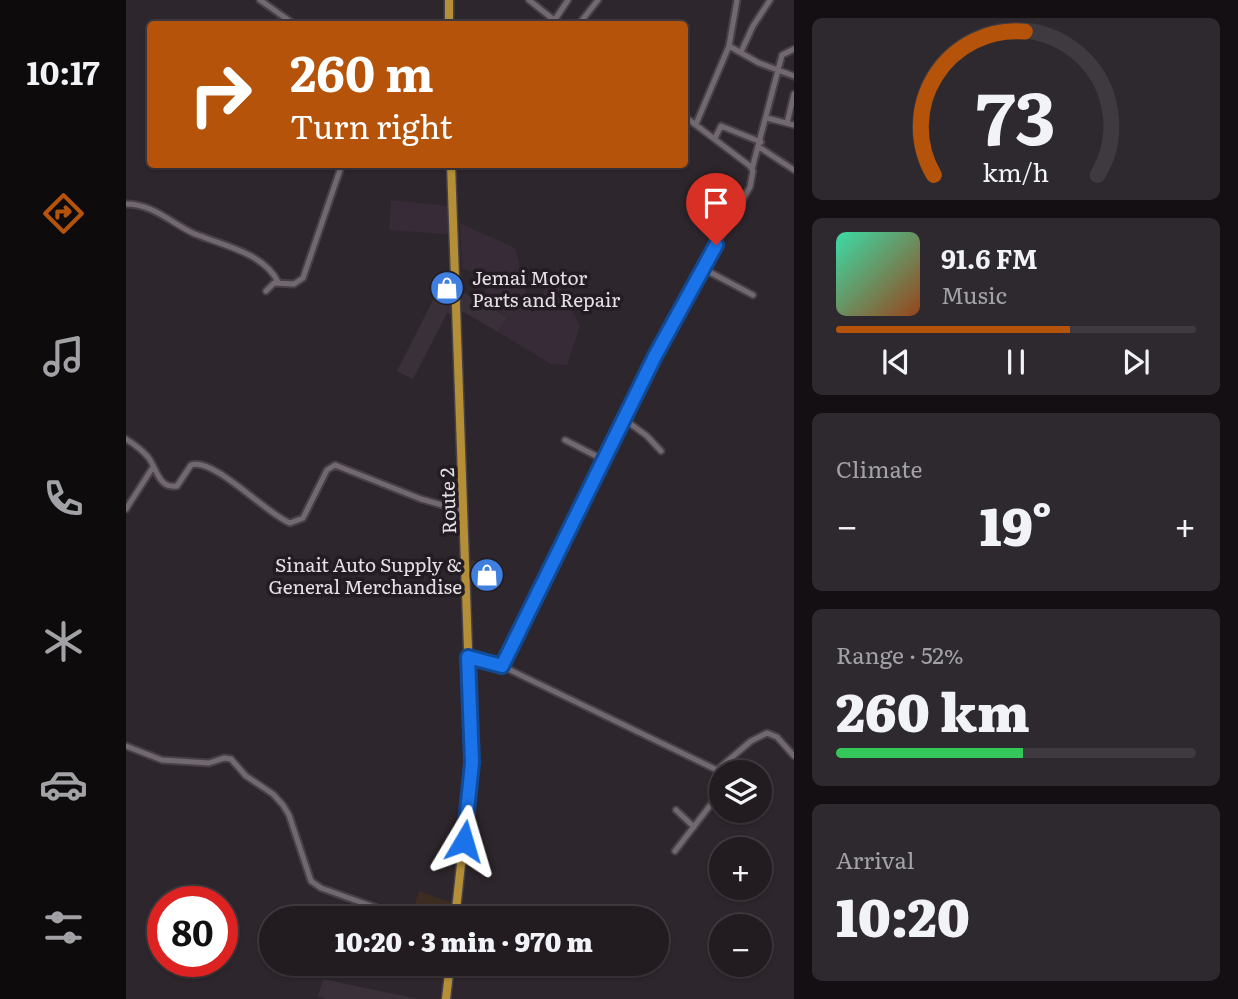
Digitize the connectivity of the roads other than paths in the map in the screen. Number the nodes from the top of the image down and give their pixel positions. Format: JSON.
{"nodes":[{"id":1,"x":260,"y":0,"type":"edge"},
{"id":2,"x":449,"y":0,"type":"edge"},
{"id":3,"x":529,"y":0,"type":"edge"},
{"id":4,"x":568,"y":0,"type":"edge"},
{"id":5,"x":598,"y":0,"type":"edge"},
{"id":6,"x":737,"y":0,"type":"edge"},
{"id":7,"x":770,"y":0,"type":"edge"},
{"id":8,"x":290,"y":21,"type":"edge"},
{"id":9,"x":449,"y":21,"type":"edge"},
{"id":10,"x":556,"y":21,"type":"edge"},
{"id":11,"x":558,"y":21,"type":"edge"},
{"id":12,"x":581,"y":21,"type":"edge"},
{"id":13,"x":729,"y":46,"type":"junction"},
{"id":14,"x":793,"y":50,"type":"edge"},
{"id":15,"x":740,"y":52,"type":"junction"},
{"id":16,"x":748,"y":57,"type":"junction"},
{"id":17,"x":744,"y":66,"type":"dead end"},
{"id":18,"x":778,"y":71,"type":"junction"},
{"id":19,"x":793,"y":76,"type":"edge"},
{"id":20,"x":793,"y":94,"type":"edge"},
{"id":21,"x":767,"y":118,"type":"junction"},
{"id":22,"x":688,"y":119,"type":"edge"},
{"id":23,"x":696,"y":124,"type":"junction"},
{"id":24,"x":790,"y":124,"type":"edge"},
{"id":25,"x":715,"y":138,"type":"junction"},
{"id":26,"x":760,"y":145,"type":"junction"},
{"id":27,"x":341,"y":168,"type":"edge"},
{"id":28,"x":452,"y":168,"type":"edge"},
{"id":29,"x":752,"y":169,"type":"junction"},
{"id":30,"x":793,"y":170,"type":"edge"},
{"id":31,"x":126,"y":204,"type":"edge"},
{"id":32,"x":702,"y":268,"type":"junction"},
{"id":33,"x":278,"y":282,"type":"junction"},
{"id":34,"x":266,"y":291,"type":"dead end"},
{"id":35,"x":753,"y":295,"type":"dead end"},
{"id":36,"x":624,"y":419,"type":"junction"},
{"id":37,"x":126,"y":439,"type":"edge"},
{"id":38,"x":565,"y":440,"type":"dead end"},
{"id":39,"x":661,"y":451,"type":"dead end"},
{"id":40,"x":604,"y":460,"type":"junction"},
{"id":41,"x":153,"y":467,"type":"junction"},
{"id":42,"x":126,"y":509,"type":"edge"},
{"id":43,"x":463,"y":511,"type":"junction"},
{"id":44,"x":468,"y":657,"type":"junction"},
{"id":45,"x":502,"y":666,"type":"junction"},
{"id":46,"x":126,"y":746,"type":"edge"},
{"id":47,"x":793,"y":757,"type":"edge"},
{"id":48,"x":731,"y":760,"type":"edge"},
{"id":49,"x":709,"y":766,"type":"edge"},
{"id":50,"x":709,"y":807,"type":"edge"},
{"id":51,"x":676,"y":810,"type":"dead end"},
{"id":52,"x":694,"y":827,"type":"junction"},
{"id":53,"x":675,"y":851,"type":"dead end"},
{"id":54,"x":372,"y":906,"type":"edge"},
{"id":55,"x":457,"y":906,"type":"edge"},
{"id":56,"x":449,"y":976,"type":"edge"},
{"id":57,"x":446,"y":999,"type":"edge"}],
"edges":[{"from":1,"to":8,"type":"street"},
{"from":2,"to":9,"type":"highway"},
{"from":3,"to":10,"type":"street"},
{"from":4,"to":11,"type":"street"},
{"from":5,"to":12,"type":"street"},
{"from":6,"to":13,"type":"street"},
{"from":7,"to":15,"type":"street"},
{"from":13,"to":15,"type":"street"},
{"from":13,"to":23,"type":"street"},
{"from":14,"to":18,"type":"street"},
{"from":15,"to":16,"type":"street"},
{"from":16,"to":17,"type":"street"},
{"from":16,"to":18,"type":"street"},
{"from":18,"to":19,"type":"street"},
{"from":18,"to":21,"type":"street"},
{"from":20,"to":24,"type":"street"},
{"from":21,"to":24,"type":"street"},
{"from":21,"to":26,"type":"street"},
{"from":22,"to":23,"type":"street"},
{"from":23,"to":25,"type":"street"},
{"from":25,"to":26,"type":"street"},
{"from":25,"to":29,"type":"street"},
{"from":26,"to":29,"type":"street"},
{"from":26,"to":30,"type":"street"},
{"from":27,"to":33,"type":"street"},
{"from":28,"to":43,"type":"highway","name":"Route 2"},
{"from":29,"to":32,"type":"street"},
{"from":31,"to":33,"type":"street"},
{"from":32,"to":35,"type":"street"},
{"from":32,"to":36,"type":"street"},
{"from":33,"to":34,"type":"street"},
{"from":36,"to":39,"type":"street"},
{"from":36,"to":40,"type":"street"},
{"from":37,"to":41,"type":"street"},
{"from":38,"to":40,"type":"street"},
{"from":40,"to":45,"type":"street"},
{"from":41,"to":42,"type":"street"},
{"from":41,"to":43,"type":"street"},
{"from":43,"to":44,"type":"highway","name":"Route 2"},
{"from":44,"to":45,"type":"street"},
{"from":44,"to":55,"type":"highway","name":"Route 2"},
{"from":45,"to":49,"type":"street"},
{"from":46,"to":54,"type":"street"},
{"from":47,"to":48,"type":"street"},
{"from":50,"to":52,"type":"street"},
{"from":51,"to":52,"type":"street"},
{"from":52,"to":53,"type":"street"},
{"from":56,"to":57,"type":"highway"}]}
